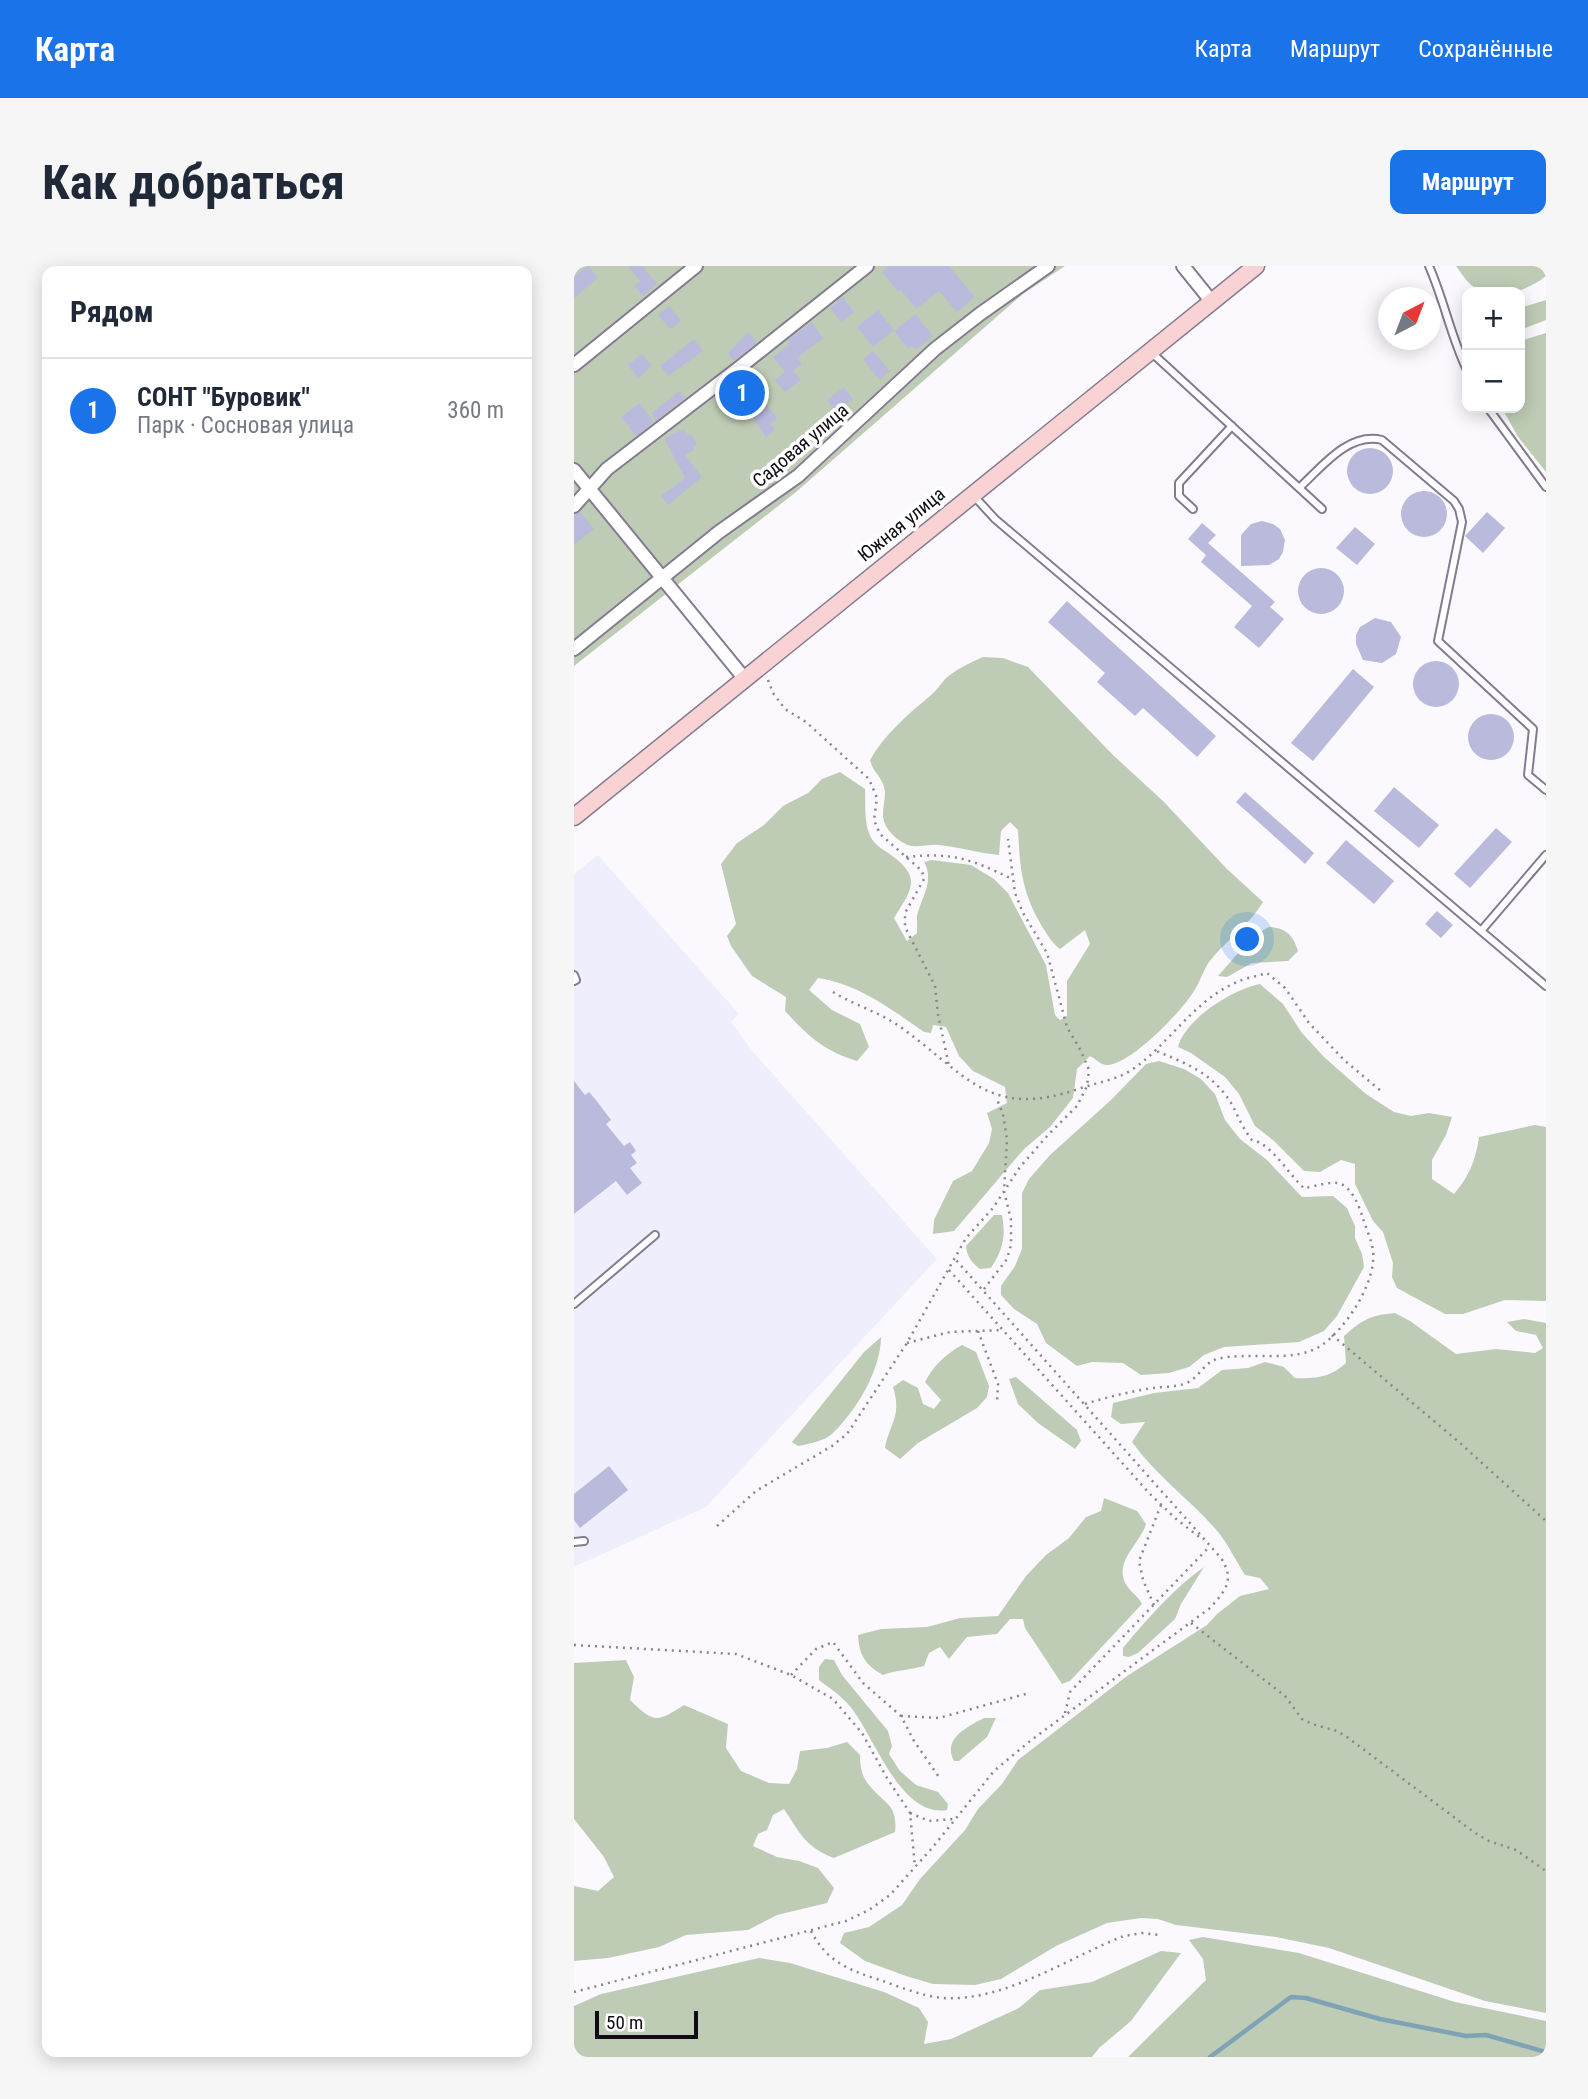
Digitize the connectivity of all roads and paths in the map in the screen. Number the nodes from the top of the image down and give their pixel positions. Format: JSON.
{"nodes":[{"id":1,"x":696,"y":266,"type":"edge"},
{"id":2,"x":867,"y":266,"type":"edge"},
{"id":3,"x":1048,"y":266,"type":"edge"},
{"id":4,"x":1183,"y":266,"type":"edge"},
{"id":5,"x":1256,"y":266,"type":"edge"},
{"id":6,"x":1429,"y":266,"type":"edge"},
{"id":7,"x":1212,"y":302,"type":"junction"},
{"id":8,"x":1151,"y":352,"type":"junction"},
{"id":9,"x":1462,"y":360,"type":"edge"},
{"id":10,"x":574,"y":365,"type":"edge"},
{"id":11,"x":1492,"y":413,"type":"edge"},
{"id":12,"x":1232,"y":426,"type":"junction"},
{"id":13,"x":574,"y":470,"type":"edge"},
{"id":14,"x":1546,"y":487,"type":"edge"},
{"id":15,"x":1299,"y":488,"type":"junction"},
{"id":16,"x":590,"y":489,"type":"junction"},
{"id":17,"x":972,"y":494,"type":"junction"},
{"id":18,"x":574,"y":506,"type":"edge"},
{"id":19,"x":1193,"y":509,"type":"dead end"},
{"id":20,"x":1322,"y":509,"type":"dead end"},
{"id":21,"x":663,"y":577,"type":"junction"},
{"id":22,"x":574,"y":649,"type":"edge"},
{"id":23,"x":762,"y":664,"type":"junction"},
{"id":24,"x":744,"y":678,"type":"junction"},
{"id":25,"x":1546,"y":790,"type":"edge"},
{"id":26,"x":574,"y":817,"type":"edge"},
{"id":27,"x":1008,"y":839,"type":"dead end"},
{"id":28,"x":1546,"y":855,"type":"edge"},
{"id":29,"x":906,"y":857,"type":"junction"},
{"id":30,"x":1012,"y":879,"type":"junction"},
{"id":31,"x":1481,"y":931,"type":"junction"},
{"id":32,"x":574,"y":975,"type":"edge"},
{"id":33,"x":574,"y":981,"type":"edge"},
{"id":34,"x":1546,"y":986,"type":"edge"},
{"id":35,"x":833,"y":992,"type":"dead end"},
{"id":36,"x":1154,"y":1050,"type":"junction"},
{"id":37,"x":949,"y":1066,"type":"junction"},
{"id":38,"x":1087,"y":1086,"type":"junction"},
{"id":39,"x":1381,"y":1091,"type":"dead end"},
{"id":40,"x":996,"y":1097,"type":"junction"},
{"id":41,"x":1004,"y":1191,"type":"junction"},
{"id":42,"x":655,"y":1235,"type":"dead end"},
{"id":43,"x":956,"y":1259,"type":"junction"},
{"id":44,"x":949,"y":1270,"type":"junction"},
{"id":45,"x":983,"y":1290,"type":"junction"},
{"id":46,"x":574,"y":1304,"type":"edge"},
{"id":47,"x":1003,"y":1330,"type":"junction"},
{"id":48,"x":978,"y":1331,"type":"junction"},
{"id":49,"x":1332,"y":1335,"type":"junction"},
{"id":50,"x":906,"y":1343,"type":"junction"},
{"id":51,"x":997,"y":1404,"type":"dead end"},
{"id":52,"x":1085,"y":1404,"type":"junction"},
{"id":53,"x":1161,"y":1504,"type":"junction"},
{"id":54,"x":1546,"y":1521,"type":"edge"},
{"id":55,"x":718,"y":1526,"type":"dead end"},
{"id":56,"x":584,"y":1541,"type":"dead end"},
{"id":57,"x":574,"y":1542,"type":"edge"},
{"id":58,"x":1210,"y":1546,"type":"junction"},
{"id":59,"x":1154,"y":1605,"type":"junction"},
{"id":60,"x":1191,"y":1623,"type":"junction"},
{"id":61,"x":574,"y":1644,"type":"edge"},
{"id":62,"x":791,"y":1675,"type":"junction"},
{"id":63,"x":1029,"y":1693,"type":"dead end"},
{"id":64,"x":1065,"y":1715,"type":"junction"},
{"id":65,"x":901,"y":1717,"type":"junction"},
{"id":66,"x":939,"y":1777,"type":"dead end"},
{"id":67,"x":910,"y":1813,"type":"junction"},
{"id":68,"x":955,"y":1819,"type":"junction"},
{"id":69,"x":915,"y":1867,"type":"junction"},
{"id":70,"x":1546,"y":1871,"type":"edge"},
{"id":71,"x":811,"y":1931,"type":"junction"},
{"id":72,"x":1159,"y":1936,"type":"dead end"},
{"id":73,"x":574,"y":1992,"type":"edge"}],
"edges":[{"from":1,"to":10,"type":"street"},
{"from":2,"to":16,"type":"street"},
{"from":3,"to":21,"type":"street","name":"Садовая улица"},
{"from":4,"to":7,"type":"street"},
{"from":5,"to":7,"type":"street","name":"Южная улица"},
{"from":6,"to":9,"type":"lane"},
{"from":7,"to":8,"type":"street","name":"Южная улица"},
{"from":8,"to":12,"type":"lane"},
{"from":8,"to":17,"type":"street","name":"Южная улица"},
{"from":11,"to":14,"type":"lane"},
{"from":12,"to":15,"type":"lane"},
{"from":12,"to":19,"type":"lane"},
{"from":13,"to":16,"type":"street"},
{"from":15,"to":20,"type":"lane"},
{"from":15,"to":25,"type":"lane"},
{"from":16,"to":18,"type":"street"},
{"from":16,"to":21,"type":"street"},
{"from":17,"to":23,"type":"street","name":"Южная улица"},
{"from":17,"to":31,"type":"lane"},
{"from":21,"to":22,"type":"street","name":"Садовая улица"},
{"from":21,"to":24,"type":"street"},
{"from":23,"to":24,"type":"street","name":"Южная улица"},
{"from":23,"to":29,"type":"path"},
{"from":24,"to":26,"type":"street","name":"Южная улица"},
{"from":27,"to":30,"type":"path"},
{"from":28,"to":31,"type":"lane"},
{"from":29,"to":30,"type":"path"},
{"from":29,"to":37,"type":"path"},
{"from":30,"to":38,"type":"path"},
{"from":31,"to":34,"type":"lane"},
{"from":32,"to":33,"type":"lane"},
{"from":35,"to":37,"type":"path"},
{"from":36,"to":38,"type":"path"},
{"from":36,"to":39,"type":"path"},
{"from":36,"to":49,"type":"path"},
{"from":37,"to":40,"type":"path"},
{"from":38,"to":40,"type":"path"},
{"from":38,"to":41,"type":"path"},
{"from":40,"to":41,"type":"path"},
{"from":41,"to":43,"type":"path"},
{"from":41,"to":45,"type":"path"},
{"from":42,"to":46,"type":"lane"},
{"from":43,"to":44,"type":"path"},
{"from":43,"to":45,"type":"path"},
{"from":44,"to":47,"type":"path"},
{"from":44,"to":50,"type":"path"},
{"from":45,"to":52,"type":"path"},
{"from":47,"to":48,"type":"path"},
{"from":47,"to":53,"type":"path"},
{"from":48,"to":50,"type":"path"},
{"from":48,"to":51,"type":"path"},
{"from":49,"to":52,"type":"path"},
{"from":49,"to":54,"type":"path"},
{"from":50,"to":55,"type":"path"},
{"from":52,"to":58,"type":"path"},
{"from":53,"to":58,"type":"path"},
{"from":53,"to":59,"type":"path"},
{"from":56,"to":57,"type":"lane"},
{"from":58,"to":59,"type":"path"},
{"from":58,"to":60,"type":"path"},
{"from":59,"to":64,"type":"path"},
{"from":60,"to":64,"type":"path"},
{"from":60,"to":70,"type":"path"},
{"from":61,"to":62,"type":"path"},
{"from":62,"to":65,"type":"path"},
{"from":62,"to":67,"type":"path"},
{"from":63,"to":65,"type":"path"},
{"from":64,"to":68,"type":"path"},
{"from":65,"to":66,"type":"path"},
{"from":67,"to":68,"type":"path"},
{"from":67,"to":69,"type":"path"},
{"from":68,"to":69,"type":"path"},
{"from":69,"to":71,"type":"path"},
{"from":71,"to":72,"type":"path"},
{"from":71,"to":73,"type":"path"}]}
